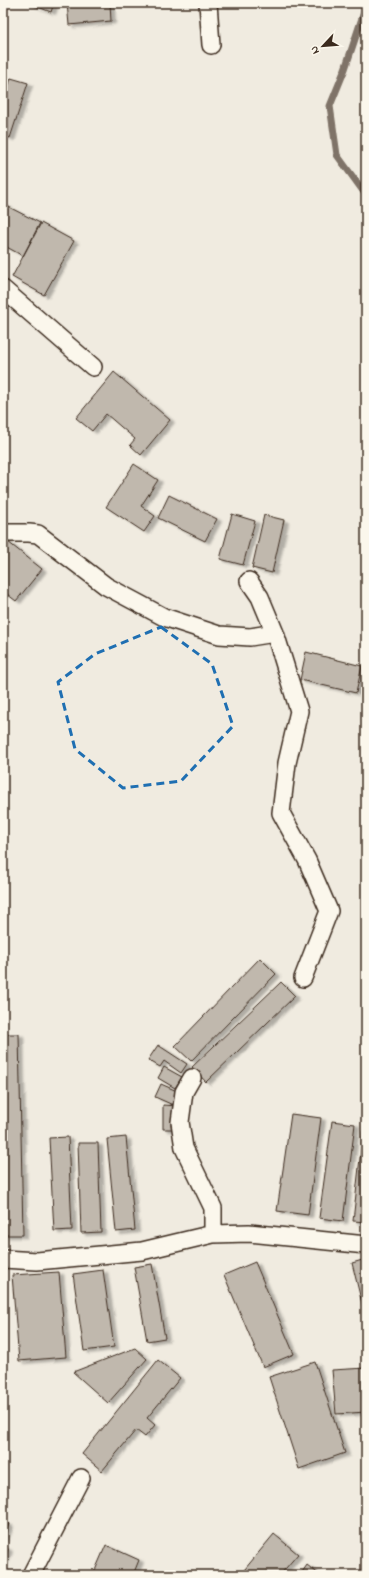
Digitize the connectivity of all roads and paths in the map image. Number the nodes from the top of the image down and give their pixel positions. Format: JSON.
{"nodes":[{"id":1,"x":208,"y":3,"type":"edge"},
{"id":2,"x":211,"y":45,"type":"dead end"},
{"id":3,"x":3,"y":289,"type":"edge"},
{"id":4,"x":93,"y":367,"type":"dead end"},
{"id":5,"x":3,"y":533,"type":"edge"},
{"id":6,"x":250,"y":581,"type":"dead end"},
{"id":7,"x":275,"y":633,"type":"junction"},
{"id":8,"x":303,"y":978,"type":"dead end"},
{"id":9,"x":192,"y":1078,"type":"dead end"},
{"id":10,"x":213,"y":1234,"type":"junction"},
{"id":11,"x":366,"y":1245,"type":"edge"},
{"id":12,"x":3,"y":1258,"type":"edge"},
{"id":13,"x":81,"y":1478,"type":"dead end"},
{"id":14,"x":31,"y":1575,"type":"edge"}],
"edges":[{"from":1,"to":2,"type":"street"},
{"from":3,"to":4,"type":"street"},
{"from":5,"to":7,"type":"street"},
{"from":6,"to":7,"type":"street"},
{"from":7,"to":8,"type":"street"},
{"from":9,"to":10,"type":"street"},
{"from":10,"to":11,"type":"street"},
{"from":10,"to":12,"type":"street"},
{"from":13,"to":14,"type":"street"}]}
